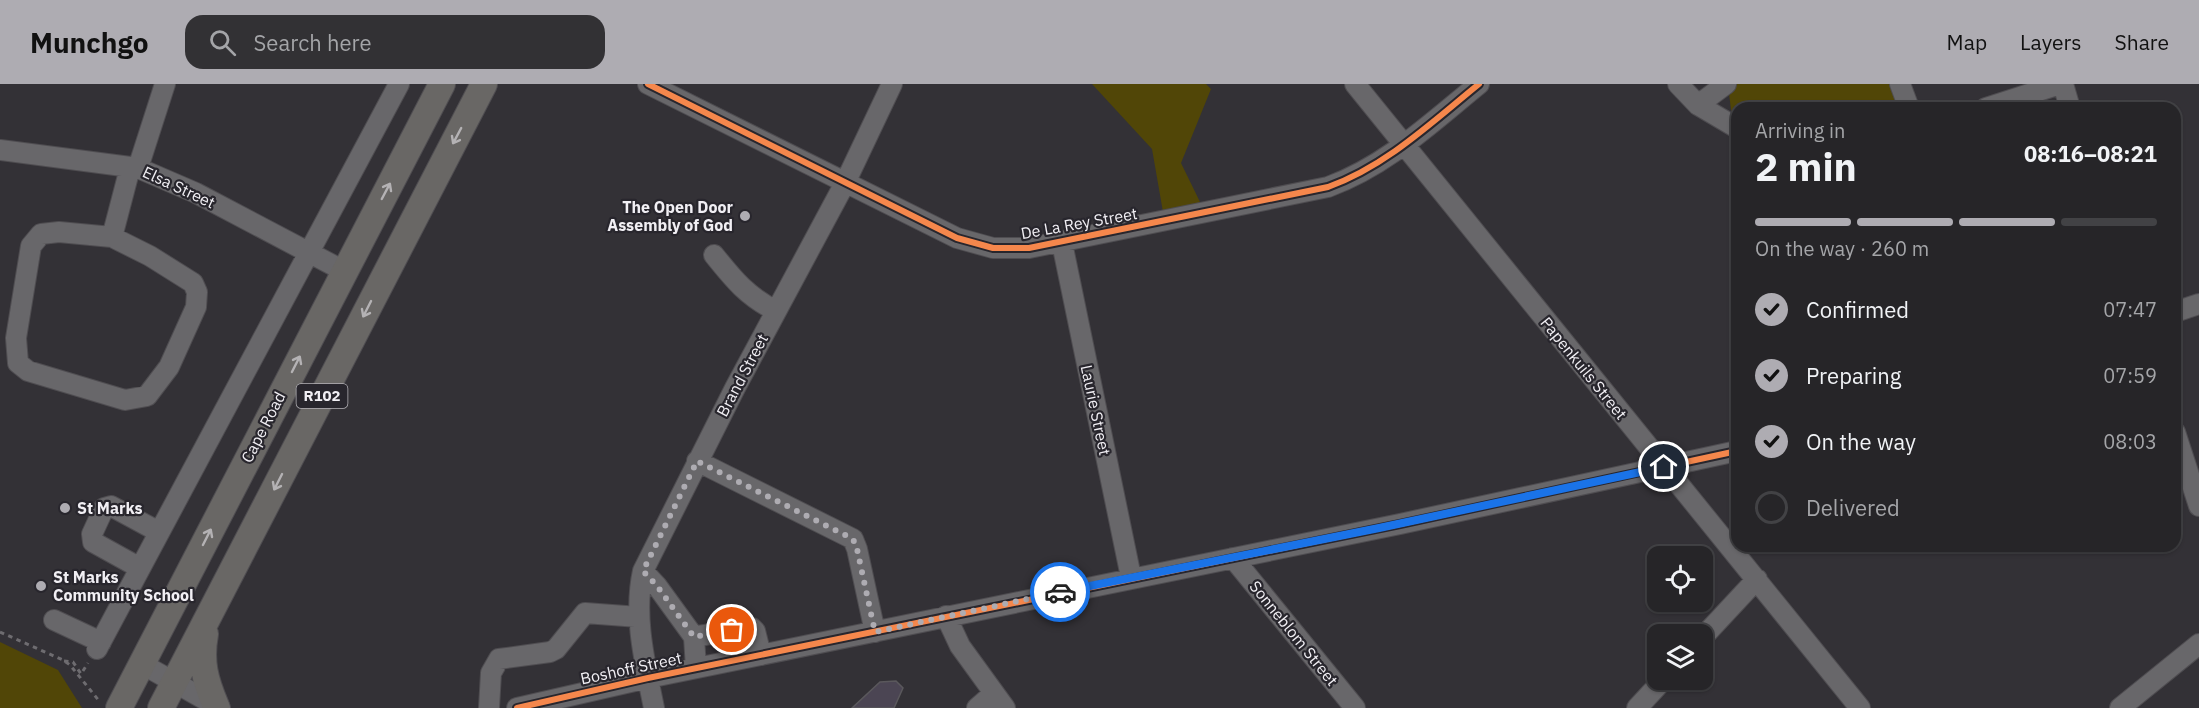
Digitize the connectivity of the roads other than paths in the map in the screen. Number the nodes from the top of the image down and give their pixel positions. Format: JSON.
{"nodes":[{"id":1,"x":165,"y":84,"type":"edge"},
{"id":2,"x":399,"y":84,"type":"edge"},
{"id":3,"x":442,"y":84,"type":"edge"},
{"id":4,"x":484,"y":84,"type":"edge"},
{"id":5,"x":648,"y":84,"type":"edge"},
{"id":6,"x":892,"y":84,"type":"edge"},
{"id":7,"x":1354,"y":84,"type":"edge"},
{"id":8,"x":1479,"y":84,"type":"edge"},
{"id":9,"x":1678,"y":84,"type":"edge"},
{"id":10,"x":1726,"y":84,"type":"edge"},
{"id":11,"x":1900,"y":84,"type":"edge"},
{"id":12,"x":2061,"y":84,"type":"edge"},
{"id":13,"x":1907,"y":102,"type":"edge"},
{"id":14,"x":2005,"y":102,"type":"edge"},
{"id":15,"x":2068,"y":102,"type":"edge"},
{"id":16,"x":1698,"y":105,"type":"junction"},
{"id":17,"x":1731,"y":124,"type":"edge"},
{"id":18,"x":1404,"y":145,"type":"junction"},
{"id":19,"x":0,"y":150,"type":"edge"},
{"id":20,"x":134,"y":168,"type":"junction"},
{"id":21,"x":845,"y":183,"type":"junction"},
{"id":22,"x":112,"y":237,"type":"junction"},
{"id":23,"x":1062,"y":243,"type":"junction"},
{"id":24,"x":307,"y":253,"type":"junction"},
{"id":25,"x":714,"y":255,"type":"dead end"},
{"id":26,"x":344,"y":271,"type":"junction"},
{"id":27,"x":2199,"y":304,"type":"edge"},
{"id":28,"x":2181,"y":310,"type":"edge"},
{"id":29,"x":776,"y":311,"type":"junction"},
{"id":30,"x":2181,"y":450,"type":"edge"},
{"id":31,"x":1731,"y":452,"type":"edge"},
{"id":32,"x":697,"y":461,"type":"junction"},
{"id":33,"x":1664,"y":467,"type":"junction"},
{"id":34,"x":2199,"y":506,"type":"edge"},
{"id":35,"x":159,"y":532,"type":"junction"},
{"id":36,"x":1731,"y":548,"type":"edge"},
{"id":37,"x":1735,"y":552,"type":"edge"},
{"id":38,"x":1233,"y":558,"type":"junction"},
{"id":39,"x":140,"y":568,"type":"junction"},
{"id":40,"x":643,"y":571,"type":"junction"},
{"id":41,"x":1131,"y":577,"type":"junction"},
{"id":42,"x":1757,"y":579,"type":"junction"},
{"id":43,"x":208,"y":616,"type":"junction"},
{"id":44,"x":946,"y":616,"type":"junction"},
{"id":45,"x":639,"y":617,"type":"junction"},
{"id":46,"x":54,"y":620,"type":"dead end"},
{"id":47,"x":1713,"y":626,"type":"edge"},
{"id":48,"x":875,"y":632,"type":"junction"},
{"id":49,"x":694,"y":637,"type":"junction"},
{"id":50,"x":2199,"y":644,"type":"edge"},
{"id":51,"x":761,"y":655,"type":"junction"},
{"id":52,"x":142,"y":664,"type":"junction"},
{"id":53,"x":696,"y":668,"type":"junction"},
{"id":54,"x":648,"y":678,"type":"junction"},
{"id":55,"x":175,"y":681,"type":"junction"},
{"id":56,"x":1654,"y":690,"type":"edge"},
{"id":57,"x":999,"y":701,"type":"edge"},
{"id":58,"x":218,"y":707,"type":"edge"},
{"id":59,"x":119,"y":708,"type":"edge"},
{"id":60,"x":161,"y":708,"type":"edge"},
{"id":61,"x":489,"y":708,"type":"edge"},
{"id":62,"x":517,"y":708,"type":"edge"},
{"id":63,"x":654,"y":708,"type":"edge"},
{"id":64,"x":977,"y":708,"type":"edge"},
{"id":65,"x":1355,"y":708,"type":"edge"},
{"id":66,"x":1637,"y":708,"type":"edge"},
{"id":67,"x":1860,"y":708,"type":"edge"},
{"id":68,"x":2120,"y":708,"type":"edge"}],
"edges":[{"from":1,"to":20,"type":"street"},
{"from":2,"to":24,"type":"street"},
{"from":26,"to":3,"type":"main road","name":"Cape Road","number":"R102","one_way":true},
{"from":4,"to":43,"type":"main road","number":"R102","one_way":true},
{"from":5,"to":21,"type":"street","name":"De La Rey Street"},
{"from":6,"to":21,"type":"street","name":"Brand Street"},
{"from":7,"to":18,"type":"street","name":"Papenkuils Street"},
{"from":8,"to":18,"type":"street","name":"De La Rey Street"},
{"from":9,"to":16,"type":"street"},
{"from":10,"to":16,"type":"street"},
{"from":11,"to":13,"type":"street"},
{"from":12,"to":14,"type":"street"},
{"from":12,"to":15,"type":"street"},
{"from":16,"to":17,"type":"street"},
{"from":18,"to":23,"type":"street","name":"De La Rey Street"},
{"from":18,"to":33,"type":"street","name":"Papenkuils Street"},
{"from":19,"to":20,"type":"street","name":"Elsa Street"},
{"from":20,"to":22,"type":"street"},
{"from":20,"to":24,"type":"street","name":"Elsa Street"},
{"from":21,"to":23,"type":"street","name":"De La Rey Street"},
{"from":21,"to":29,"type":"street","name":"Brand Street"},
{"from":22,"to":22,"type":"street"},
{"from":23,"to":41,"type":"street","name":"Laurie Street"},
{"from":24,"to":26,"type":"street","name":"Elsa Street"},
{"from":24,"to":35,"type":"street"},
{"from":25,"to":29,"type":"street"},
{"from":52,"to":26,"type":"main road","name":"Cape Road","number":"R102","one_way":true},
{"from":27,"to":28,"type":"street"},
{"from":29,"to":32,"type":"street","name":"Brand Street"},
{"from":30,"to":34,"type":"street"},
{"from":31,"to":33,"type":"street","name":"Boshoff Street"},
{"from":32,"to":40,"type":"street","name":"Brand Street"},
{"from":32,"to":48,"type":"street"},
{"from":33,"to":36,"type":"street","name":"Papenkuils Street"},
{"from":33,"to":38,"type":"street","name":"Boshoff Street"},
{"from":35,"to":39,"type":"street"},
{"from":35,"to":39,"type":"street"},
{"from":37,"to":42,"type":"street","name":"Papenkuils Street"},
{"from":38,"to":41,"type":"street","name":"Boshoff Street"},
{"from":38,"to":65,"type":"street","name":"Sonneblom Street"},
{"from":39,"to":46,"type":"street"},
{"from":40,"to":45,"type":"street","name":"Brand Street"},
{"from":40,"to":49,"type":"street"},
{"from":41,"to":44,"type":"street","name":"Boshoff Street"},
{"from":42,"to":47,"type":"street"},
{"from":42,"to":67,"type":"street","name":"Papenkuils Street"},
{"from":43,"to":55,"type":"main road","number":"R102"},
{"from":43,"to":58,"type":"main road"},
{"from":44,"to":48,"type":"street","name":"Boshoff Street"},
{"from":44,"to":57,"type":"street"},
{"from":45,"to":54,"type":"street","name":"Brand Street"},
{"from":45,"to":61,"type":"street"},
{"from":48,"to":51,"type":"street","name":"Boshoff Street"},
{"from":49,"to":51,"type":"street"},
{"from":49,"to":53,"type":"street"},
{"from":50,"to":68,"type":"street"},
{"from":51,"to":53,"type":"street","name":"Boshoff Street"},
{"from":52,"to":55,"type":"street"},
{"from":52,"to":59,"type":"main road","name":"Cape Road","number":"R102"},
{"from":53,"to":54,"type":"street","name":"Boshoff Street"},
{"from":54,"to":62,"type":"street","name":"Boshoff Street"},
{"from":54,"to":63,"type":"street","name":"Brand Street"},
{"from":55,"to":58,"type":"street"},
{"from":55,"to":60,"type":"main road","number":"R102"},
{"from":56,"to":66,"type":"street"},
{"from":57,"to":64,"type":"street"}]}
